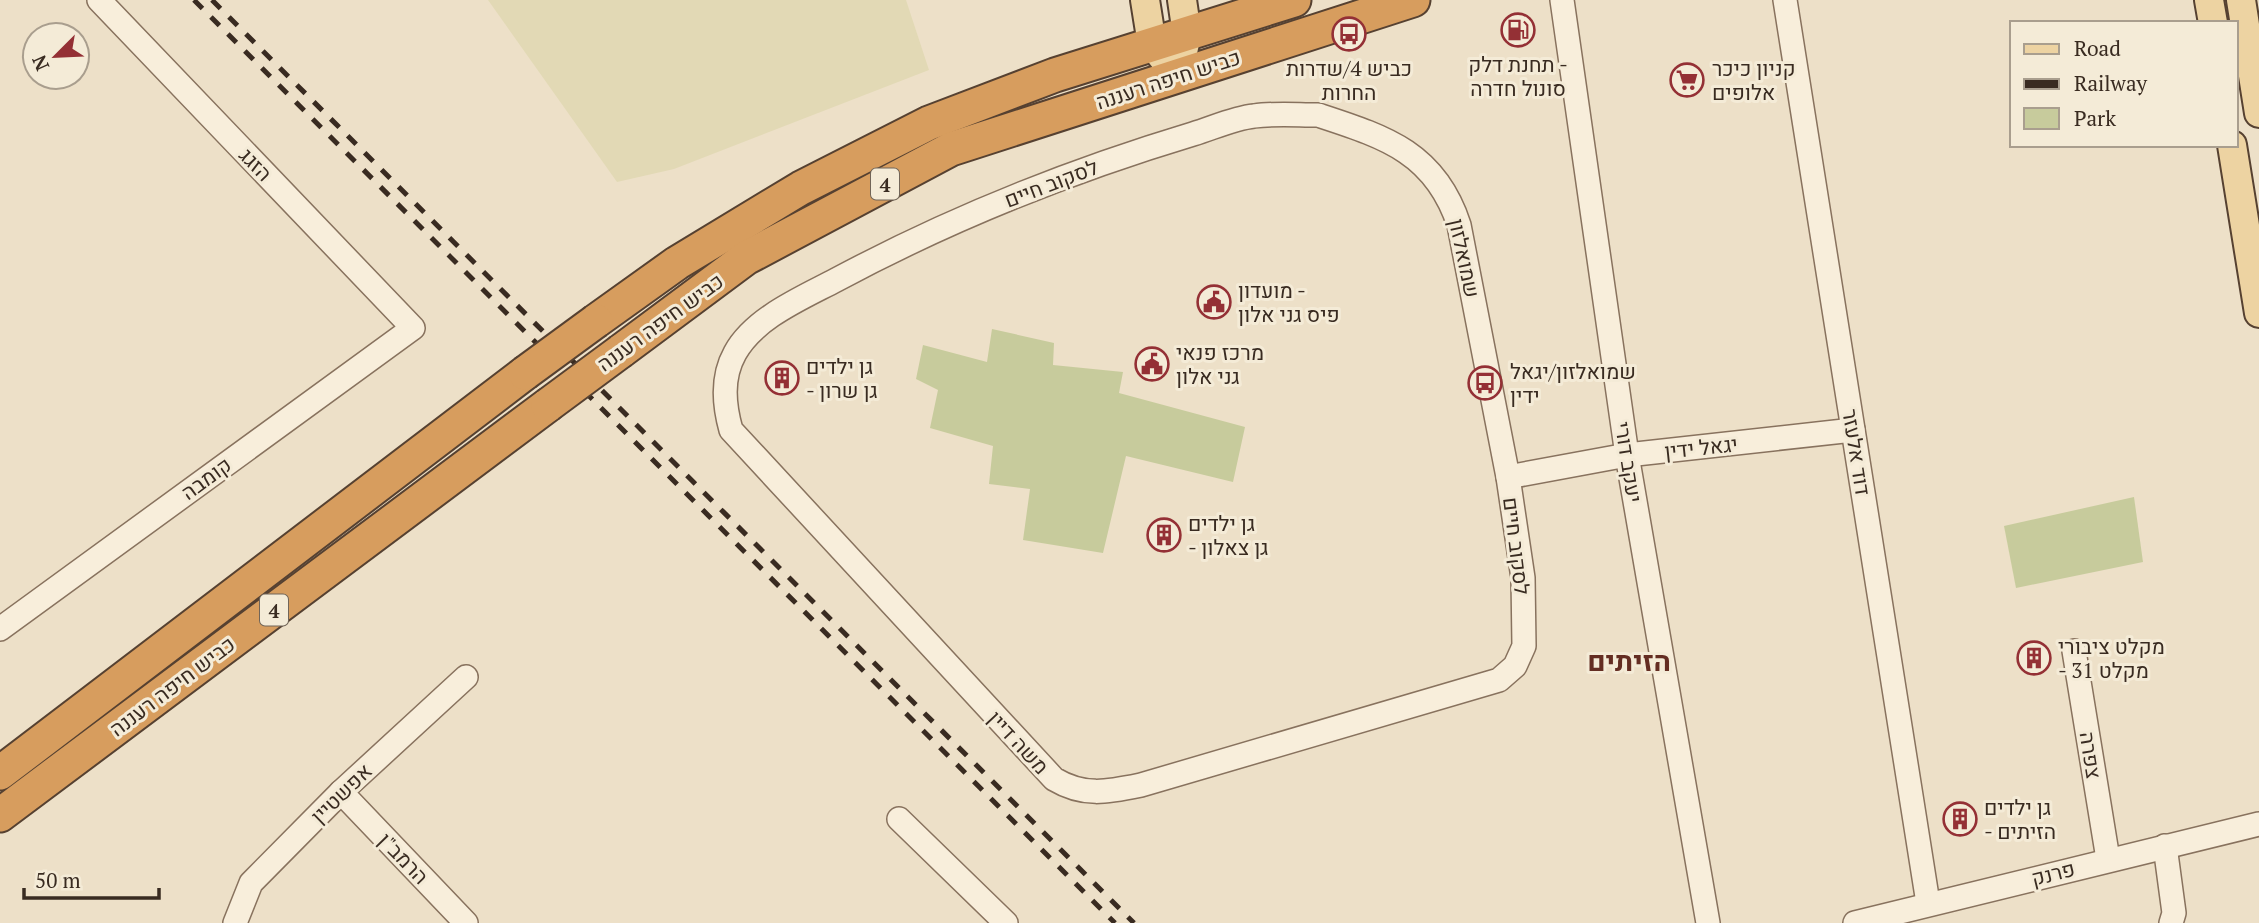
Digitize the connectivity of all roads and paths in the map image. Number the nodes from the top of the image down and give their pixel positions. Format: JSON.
{"nodes":[{"id":1,"x":99,"y":0,"type":"edge"},
{"id":2,"x":1145,"y":0,"type":"edge"},
{"id":3,"x":1182,"y":0,"type":"edge"},
{"id":4,"x":1203,"y":0,"type":"edge"},
{"id":5,"x":1413,"y":0,"type":"edge"},
{"id":6,"x":1562,"y":0,"type":"edge"},
{"id":7,"x":1785,"y":0,"type":"edge"},
{"id":8,"x":2209,"y":0,"type":"edge"},
{"id":9,"x":1284,"y":3,"type":"edge"},
{"id":10,"x":2247,"y":7,"type":"edge"},
{"id":11,"x":2213,"y":21,"type":"edge"},
{"id":12,"x":1187,"y":34,"type":"junction"},
{"id":13,"x":1152,"y":44,"type":"junction"},
{"id":14,"x":1177,"y":76,"type":"junction"},
{"id":15,"x":2259,"y":113,"type":"edge"},
{"id":16,"x":1318,"y":116,"type":"joint"},
{"id":17,"x":2232,"y":147,"type":"edge"},
{"id":18,"x":799,"y":299,"type":"joint"},
{"id":19,"x":2259,"y":313,"type":"edge"},
{"id":20,"x":412,"y":328,"type":"joint"},
{"id":21,"x":1853,"y":430,"type":"junction"},
{"id":22,"x":1628,"y":455,"type":"junction"},
{"id":23,"x":1508,"y":477,"type":"junction"},
{"id":24,"x":1526,"y":615,"type":"joint"},
{"id":25,"x":0,"y":629,"type":"edge"},
{"id":26,"x":2074,"y":651,"type":"dead end"},
{"id":27,"x":466,"y":677,"type":"dead end"},
{"id":28,"x":0,"y":773,"type":"edge"},
{"id":29,"x":341,"y":792,"type":"junction"},
{"id":30,"x":0,"y":815,"type":"edge"},
{"id":31,"x":899,"y":819,"type":"dead end"},
{"id":32,"x":2256,"y":824,"type":"edge"},
{"id":33,"x":2165,"y":846,"type":"junction"},
{"id":34,"x":2108,"y":859,"type":"junction"},
{"id":35,"x":1928,"y":903,"type":"junction"},
{"id":36,"x":235,"y":923,"type":"edge"},
{"id":37,"x":466,"y":923,"type":"edge"},
{"id":38,"x":1006,"y":923,"type":"edge"},
{"id":39,"x":1708,"y":923,"type":"edge"},
{"id":40,"x":1855,"y":923,"type":"edge"},
{"id":41,"x":2171,"y":923,"type":"edge"}],
"edges":[{"from":1,"to":20,"type":"street","name":"הזגג"},
{"from":2,"to":13,"type":"main road"},
{"from":3,"to":12,"type":"main road"},
{"from":4,"to":9,"type":"highway"},
{"from":5,"to":14,"type":"highway","name":"כביש חיפה רעננה","number":"4"},
{"from":6,"to":22,"type":"street","name":"יעקב דורי"},
{"from":7,"to":21,"type":"street","name":"דוד אלעזר"},
{"from":8,"to":11,"type":"main road"},
{"from":9,"to":12,"type":"highway","name":"כביש חיפה רעננה","number":"4"},
{"from":10,"to":15,"type":"main road"},
{"from":12,"to":13,"type":"highway","name":"כביש חיפה רעננה","number":"4"},
{"from":12,"to":14,"type":"main road"},
{"from":13,"to":14,"type":"main road"},
{"from":13,"to":28,"type":"highway","name":"כביש חיפה רעננה","number":"4","bridge":true},
{"from":14,"to":30,"type":"highway","name":"כביש חיפה רעננה","number":"4","bridge":true},
{"from":16,"to":18,"type":"street","name":"לסקוב חיים"},
{"from":16,"to":23,"type":"street","name":"שמואלזון"},
{"from":17,"to":19,"type":"main road"},
{"from":18,"to":24,"type":"street","name":"משה דיין"},
{"from":20,"to":25,"type":"street","name":"קומבה"},
{"from":21,"to":22,"type":"street","name":"יגאל ידין"},
{"from":21,"to":35,"type":"street","name":"דוד אלעזר"},
{"from":22,"to":23,"type":"street","name":"יגאל ידין"},
{"from":22,"to":39,"type":"street","name":"יעקב דורי"},
{"from":23,"to":24,"type":"street","name":"לסקוב חיים"},
{"from":26,"to":34,"type":"street","name":"צפרה"},
{"from":27,"to":29,"type":"street","name":"אפשטיין"},
{"from":29,"to":36,"type":"street","name":"אפשטיין"},
{"from":29,"to":37,"type":"street","name":"הרמב\"ן"},
{"from":31,"to":38,"type":"street"},
{"from":32,"to":33,"type":"street","name":"פרנק"},
{"from":33,"to":34,"type":"street","name":"פרנק"},
{"from":33,"to":41,"type":"street"},
{"from":34,"to":35,"type":"street","name":"פרנק"},
{"from":35,"to":40,"type":"street","name":"פרנק"}]}
